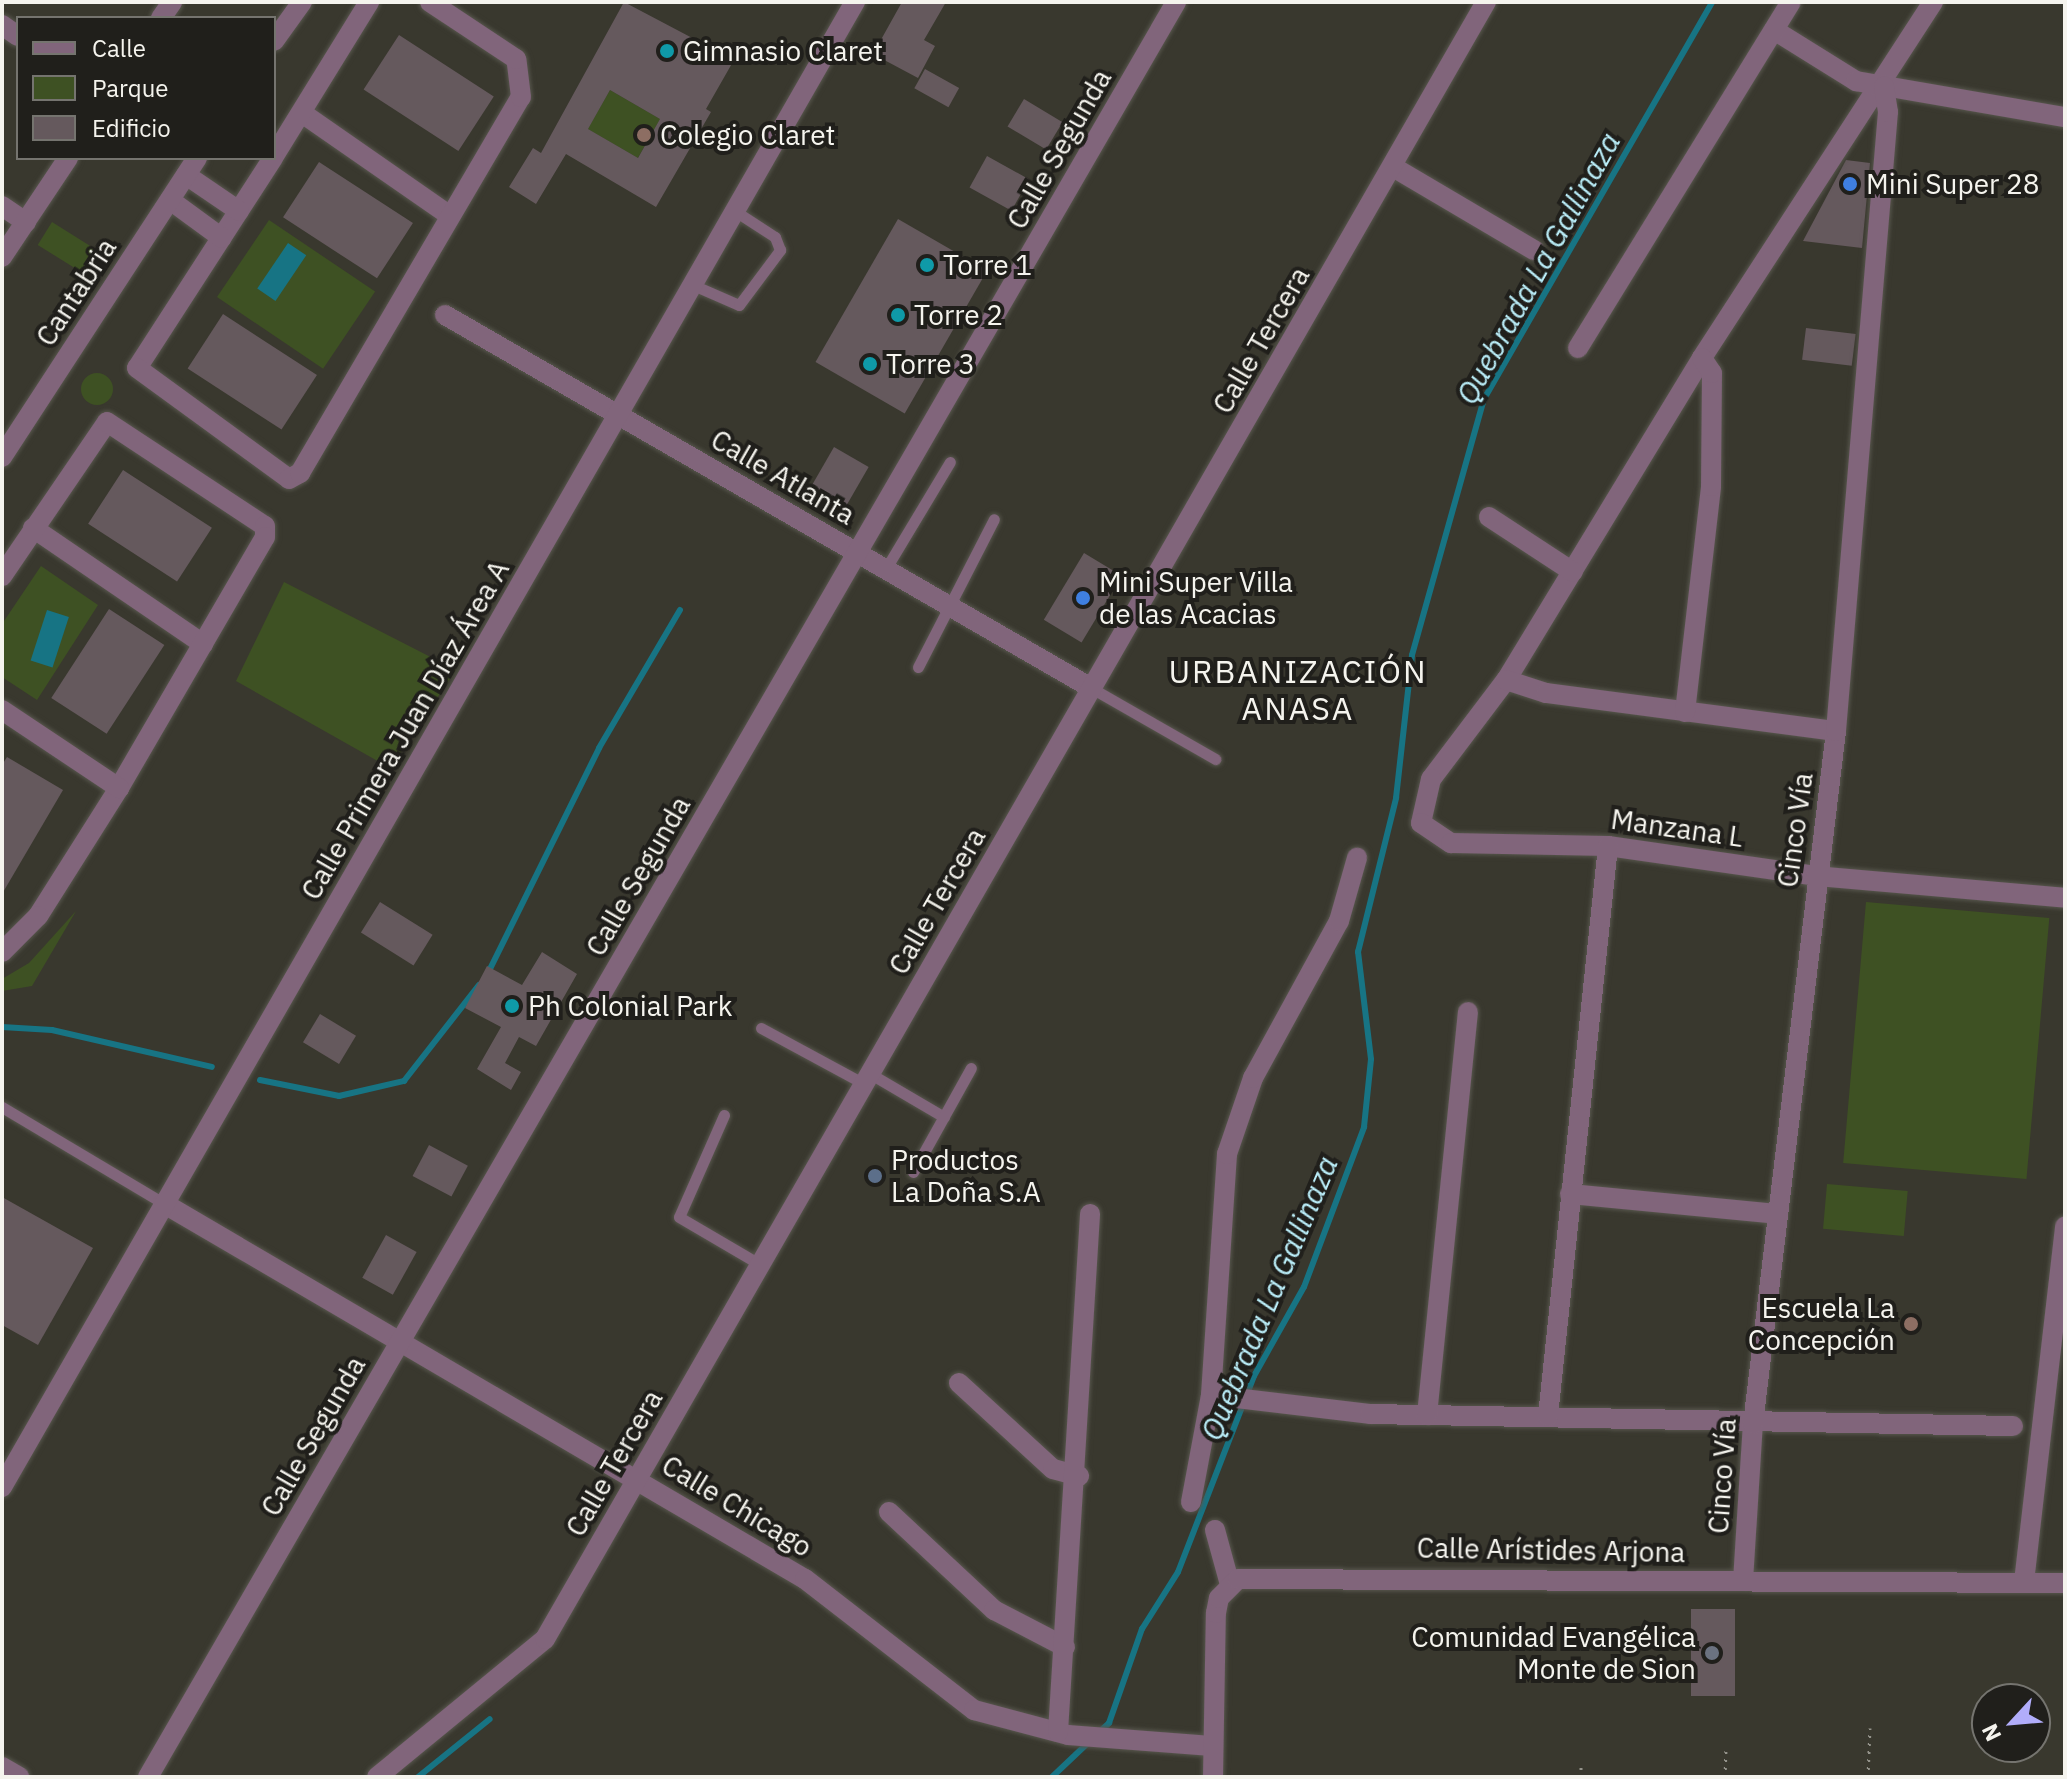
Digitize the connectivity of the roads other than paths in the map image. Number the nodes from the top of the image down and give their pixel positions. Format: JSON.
{"nodes":[{"id":1,"x":302,"y":2,"type":"edge"},
{"id":2,"x":369,"y":2,"type":"edge"},
{"id":3,"x":430,"y":2,"type":"edge"},
{"id":4,"x":855,"y":2,"type":"edge"},
{"id":5,"x":1176,"y":2,"type":"edge"},
{"id":6,"x":1486,"y":2,"type":"edge"},
{"id":7,"x":1791,"y":2,"type":"edge"},
{"id":8,"x":1933,"y":2,"type":"edge"},
{"id":9,"x":1774,"y":30,"type":"junction"},
{"id":10,"x":276,"y":38,"type":"edge"},
{"id":11,"x":1884,"y":86,"type":"junction"},
{"id":12,"x":302,"y":113,"type":"junction"},
{"id":13,"x":2065,"y":117,"type":"edge"},
{"id":14,"x":276,"y":154,"type":"edge"},
{"id":15,"x":67,"y":160,"type":"edge"},
{"id":16,"x":272,"y":160,"type":"edge"},
{"id":17,"x":192,"y":166,"type":"edge"},
{"id":18,"x":1393,"y":167,"type":"junction"},
{"id":19,"x":167,"y":204,"type":"junction"},
{"id":20,"x":2,"y":206,"type":"edge"},
{"id":21,"x":239,"y":211,"type":"junction"},
{"id":22,"x":735,"y":211,"type":"junction"},
{"id":23,"x":449,"y":215,"type":"junction"},
{"id":24,"x":26,"y":222,"type":"junction"},
{"id":25,"x":219,"y":242,"type":"junction"},
{"id":26,"x":1534,"y":250,"type":"dead end"},
{"id":27,"x":2,"y":257,"type":"edge"},
{"id":28,"x":693,"y":285,"type":"junction"},
{"id":29,"x":445,"y":315,"type":"dead end"},
{"id":30,"x":1578,"y":348,"type":"dead end"},
{"id":31,"x":1702,"y":358,"type":"junction"},
{"id":32,"x":621,"y":414,"type":"junction"},
{"id":33,"x":2,"y":457,"type":"edge"},
{"id":34,"x":950,"y":462,"type":"dead end"},
{"id":35,"x":1489,"y":517,"type":"dead end"},
{"id":36,"x":994,"y":519,"type":"dead end"},
{"id":37,"x":33,"y":528,"type":"junction"},
{"id":38,"x":858,"y":554,"type":"junction"},
{"id":39,"x":885,"y":570,"type":"junction"},
{"id":40,"x":1573,"y":572,"type":"junction"},
{"id":41,"x":2,"y":576,"type":"edge"},
{"id":42,"x":950,"y":607,"type":"junction"},
{"id":43,"x":203,"y":644,"type":"junction"},
{"id":44,"x":918,"y":667,"type":"dead end"},
{"id":45,"x":1506,"y":680,"type":"junction"},
{"id":46,"x":1093,"y":689,"type":"junction"},
{"id":47,"x":2,"y":710,"type":"edge"},
{"id":48,"x":1685,"y":712,"type":"junction"},
{"id":49,"x":1836,"y":731,"type":"junction"},
{"id":50,"x":1215,"y":759,"type":"dead end"},
{"id":51,"x":119,"y":788,"type":"junction"},
{"id":52,"x":1608,"y":846,"type":"junction"},
{"id":53,"x":1357,"y":858,"type":"dead end"},
{"id":54,"x":1816,"y":876,"type":"junction"},
{"id":55,"x":2065,"y":898,"type":"edge"},
{"id":56,"x":2,"y":952,"type":"edge"},
{"id":57,"x":1468,"y":1012,"type":"dead end"},
{"id":58,"x":761,"y":1028,"type":"dead end"},
{"id":59,"x":971,"y":1068,"type":"dead end"},
{"id":60,"x":865,"y":1078,"type":"junction"},
{"id":61,"x":2,"y":1107,"type":"edge"},
{"id":62,"x":724,"y":1115,"type":"dead end"},
{"id":63,"x":944,"y":1117,"type":"junction"},
{"id":64,"x":913,"y":1172,"type":"dead end"},
{"id":65,"x":1570,"y":1194,"type":"junction"},
{"id":66,"x":163,"y":1203,"type":"junction"},
{"id":67,"x":1090,"y":1214,"type":"dead end"},
{"id":68,"x":1777,"y":1214,"type":"junction"},
{"id":69,"x":2065,"y":1226,"type":"edge"},
{"id":70,"x":759,"y":1264,"type":"junction"},
{"id":71,"x":399,"y":1343,"type":"junction"},
{"id":72,"x":959,"y":1383,"type":"dead end"},
{"id":73,"x":1220,"y":1396,"type":"junction"},
{"id":74,"x":1427,"y":1415,"type":"junction"},
{"id":75,"x":1548,"y":1416,"type":"junction"},
{"id":76,"x":1753,"y":1424,"type":"junction"},
{"id":77,"x":2013,"y":1426,"type":"dead end"},
{"id":78,"x":1079,"y":1476,"type":"junction"},
{"id":79,"x":638,"y":1478,"type":"junction"},
{"id":80,"x":2,"y":1487,"type":"edge"},
{"id":81,"x":1191,"y":1502,"type":"dead end"},
{"id":82,"x":889,"y":1512,"type":"dead end"},
{"id":83,"x":1215,"y":1530,"type":"dead end"},
{"id":84,"x":1743,"y":1581,"type":"junction"},
{"id":85,"x":2024,"y":1582,"type":"junction"},
{"id":86,"x":2065,"y":1583,"type":"edge"},
{"id":87,"x":1230,"y":1585,"type":"junction"},
{"id":88,"x":1065,"y":1647,"type":"junction"},
{"id":89,"x":1063,"y":1734,"type":"junction"},
{"id":90,"x":1212,"y":1746,"type":"junction"},
{"id":91,"x":2,"y":1767,"type":"edge"},
{"id":92,"x":19,"y":1777,"type":"edge"},
{"id":93,"x":148,"y":1777,"type":"edge"},
{"id":94,"x":377,"y":1777,"type":"edge"},
{"id":95,"x":1213,"y":1777,"type":"edge"}],
"edges":[{"from":1,"to":10,"type":"street"},
{"from":2,"to":12,"type":"street"},
{"from":3,"to":23,"type":"street"},
{"from":4,"to":22,"type":"street","name":"Calle Primera Juan Díaz Área A"},
{"from":5,"to":38,"type":"street","name":"Calle Segunda"},
{"from":6,"to":18,"type":"street","name":"Calle Tercera"},
{"from":7,"to":9,"type":"street"},
{"from":8,"to":11,"type":"street"},
{"from":9,"to":11,"type":"street"},
{"from":9,"to":30,"type":"street"},
{"from":11,"to":13,"type":"street"},
{"from":11,"to":31,"type":"street"},
{"from":11,"to":49,"type":"street","name":"Cinco Vía"},
{"from":12,"to":14,"type":"street"},
{"from":12,"to":23,"type":"street"},
{"from":15,"to":24,"type":"street"},
{"from":16,"to":21,"type":"street"},
{"from":17,"to":19,"type":"street","name":"Cantabria"},
{"from":17,"to":21,"type":"street"},
{"from":18,"to":26,"type":"street"},
{"from":18,"to":46,"type":"street","name":"Calle Tercera"},
{"from":19,"to":25,"type":"street"},
{"from":19,"to":33,"type":"street","name":"Cantabria"},
{"from":20,"to":24,"type":"street"},
{"from":21,"to":25,"type":"street"},
{"from":22,"to":28,"type":"street","name":"Calle Primera Juan Díaz Área A"},
{"from":22,"to":28,"type":"lane"},
{"from":23,"to":25,"type":"street"},
{"from":24,"to":27,"type":"street"},
{"from":28,"to":32,"type":"street","name":"Calle Primera Juan Díaz Área A"},
{"from":29,"to":32,"type":"street","name":"Calle Atlanta"},
{"from":31,"to":40,"type":"street"},
{"from":31,"to":48,"type":"street"},
{"from":32,"to":38,"type":"street","name":"Calle Atlanta"},
{"from":32,"to":66,"type":"street","name":"Calle Primera Juan Díaz Área A"},
{"from":34,"to":39,"type":"lane"},
{"from":35,"to":40,"type":"street"},
{"from":36,"to":42,"type":"lane"},
{"from":37,"to":41,"type":"street"},
{"from":37,"to":43,"type":"street"},
{"from":37,"to":43,"type":"street"},
{"from":38,"to":39,"type":"street","name":"Calle Atlanta"},
{"from":38,"to":71,"type":"street","name":"Calle Segunda"},
{"from":39,"to":42,"type":"street","name":"Calle Atlanta"},
{"from":40,"to":45,"type":"street"},
{"from":42,"to":44,"type":"lane"},
{"from":42,"to":46,"type":"street","name":"Calle Atlanta"},
{"from":43,"to":51,"type":"street"},
{"from":45,"to":48,"type":"street"},
{"from":45,"to":52,"type":"street","name":"Manzana L"},
{"from":46,"to":50,"type":"lane"},
{"from":46,"to":60,"type":"street","name":"Calle Tercera"},
{"from":47,"to":51,"type":"street"},
{"from":48,"to":49,"type":"street"},
{"from":49,"to":54,"type":"street","name":"Cinco Vía"},
{"from":51,"to":56,"type":"street"},
{"from":52,"to":54,"type":"street","name":"Manzana L"},
{"from":52,"to":65,"type":"street"},
{"from":53,"to":73,"type":"street"},
{"from":54,"to":55,"type":"street","name":"Manzana L"},
{"from":54,"to":68,"type":"street","name":"Cinco Vía"},
{"from":57,"to":74,"type":"street"},
{"from":58,"to":60,"type":"lane"},
{"from":59,"to":63,"type":"lane"},
{"from":60,"to":63,"type":"lane"},
{"from":60,"to":70,"type":"street","name":"Calle Tercera"},
{"from":61,"to":66,"type":"lane"},
{"from":62,"to":70,"type":"lane"},
{"from":63,"to":64,"type":"lane"},
{"from":65,"to":68,"type":"street"},
{"from":65,"to":75,"type":"street"},
{"from":66,"to":71,"type":"street","name":"Calle Chicago"},
{"from":66,"to":80,"type":"street","name":"Calle Primera Juan Díaz Área A"},
{"from":67,"to":78,"type":"street"},
{"from":68,"to":76,"type":"street","name":"Cinco Vía"},
{"from":69,"to":85,"type":"street"},
{"from":70,"to":79,"type":"street","name":"Calle Tercera"},
{"from":71,"to":79,"type":"street","name":"Calle Chicago"},
{"from":71,"to":93,"type":"street","name":"Calle Segunda"},
{"from":72,"to":78,"type":"street"},
{"from":73,"to":74,"type":"street"},
{"from":73,"to":81,"type":"street"},
{"from":74,"to":75,"type":"street"},
{"from":75,"to":76,"type":"street"},
{"from":76,"to":77,"type":"street"},
{"from":76,"to":84,"type":"street","name":"Cinco Vía"},
{"from":78,"to":88,"type":"street"},
{"from":79,"to":89,"type":"street","name":"Calle Chicago"},
{"from":79,"to":94,"type":"street","name":"Calle Tercera"},
{"from":82,"to":88,"type":"street"},
{"from":83,"to":87,"type":"street"},
{"from":84,"to":85,"type":"street","name":"Calle Arístides Arjona"},
{"from":84,"to":87,"type":"street","name":"Calle Arístides Arjona"},
{"from":85,"to":86,"type":"street","name":"Calle Arístides Arjona"},
{"from":87,"to":90,"type":"street"},
{"from":88,"to":89,"type":"street"},
{"from":89,"to":90,"type":"street","name":"Calle Chicago"},
{"from":90,"to":95,"type":"street"},
{"from":91,"to":92,"type":"street"}]}
